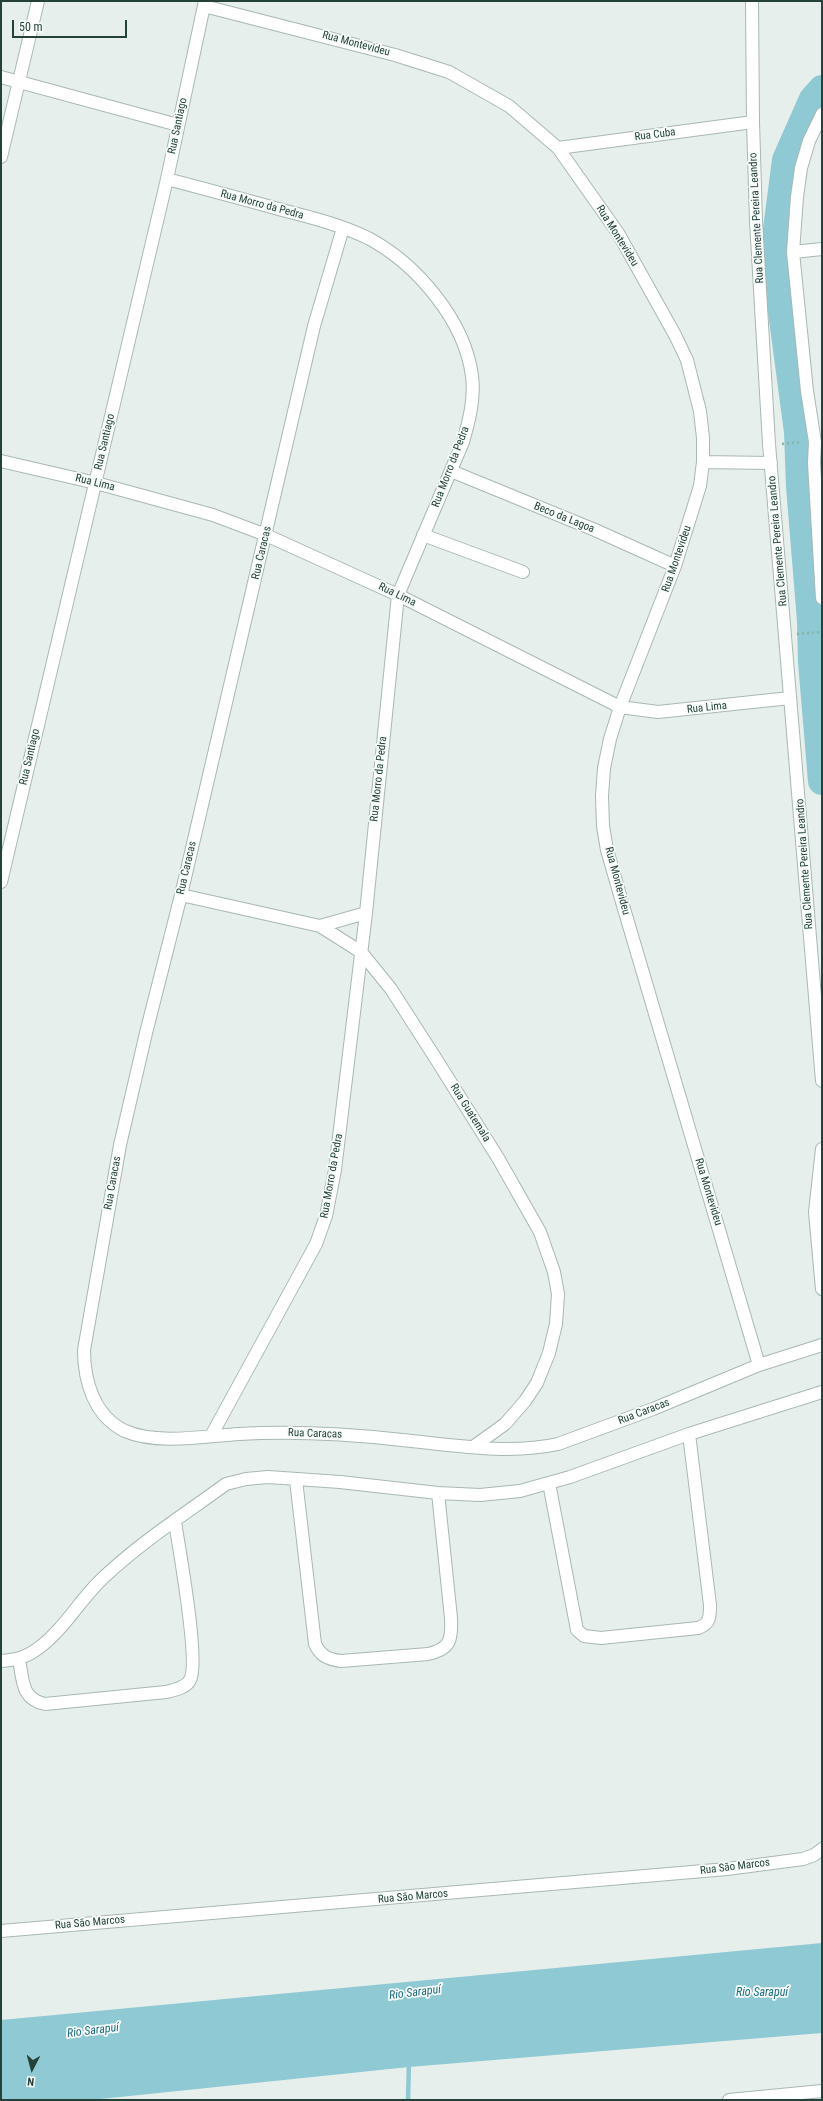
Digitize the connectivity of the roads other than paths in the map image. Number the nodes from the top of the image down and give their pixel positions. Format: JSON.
{"nodes":[{"id":1,"x":38,"y":1,"type":"edge"},
{"id":2,"x":752,"y":1,"type":"edge"},
{"id":3,"x":205,"y":3,"type":"edge"},
{"id":4,"x":1,"y":77,"type":"edge"},
{"id":5,"x":18,"y":81,"type":"junction"},
{"id":6,"x":822,"y":114,"type":"edge"},
{"id":7,"x":753,"y":122,"type":"junction"},
{"id":8,"x":178,"y":125,"type":"junction"},
{"id":9,"x":558,"y":148,"type":"junction"},
{"id":10,"x":1,"y":157,"type":"edge"},
{"id":11,"x":167,"y":179,"type":"junction"},
{"id":12,"x":343,"y":228,"type":"junction"},
{"id":13,"x":822,"y":249,"type":"edge"},
{"id":14,"x":793,"y":252,"type":"junction"},
{"id":15,"x":816,"y":442,"type":"edge"},
{"id":16,"x":1,"y":461,"type":"edge"},
{"id":17,"x":703,"y":462,"type":"junction"},
{"id":18,"x":771,"y":463,"type":"junction"},
{"id":19,"x":452,"y":471,"type":"junction"},
{"id":20,"x":96,"y":483,"type":"junction"},
{"id":21,"x":266,"y":535,"type":"junction"},
{"id":22,"x":423,"y":535,"type":"junction"},
{"id":23,"x":675,"y":566,"type":"junction"},
{"id":24,"x":523,"y":572,"type":"dead end"},
{"id":25,"x":398,"y":595,"type":"junction"},
{"id":26,"x":822,"y":598,"type":"edge"},
{"id":27,"x":790,"y":698,"type":"junction"},
{"id":28,"x":620,"y":707,"type":"junction"},
{"id":29,"x":5,"y":844,"type":"edge"},
{"id":30,"x":1,"y":882,"type":"edge"},
{"id":31,"x":181,"y":895,"type":"junction"},
{"id":32,"x":366,"y":913,"type":"junction"},
{"id":33,"x":320,"y":926,"type":"junction"},
{"id":34,"x":361,"y":952,"type":"junction"},
{"id":35,"x":822,"y":1081,"type":"edge"},
{"id":36,"x":822,"y":1149,"type":"edge"},
{"id":37,"x":822,"y":1289,"type":"edge"},
{"id":38,"x":822,"y":1345,"type":"edge"},
{"id":39,"x":759,"y":1365,"type":"junction"},
{"id":40,"x":822,"y":1392,"type":"edge"},
{"id":41,"x":689,"y":1434,"type":"junction"},
{"id":42,"x":211,"y":1436,"type":"junction"},
{"id":43,"x":474,"y":1447,"type":"junction"},
{"id":44,"x":296,"y":1480,"type":"junction"},
{"id":45,"x":549,"y":1483,"type":"junction"},
{"id":46,"x":438,"y":1493,"type":"junction"},
{"id":47,"x":175,"y":1522,"type":"junction"},
{"id":48,"x":19,"y":1659,"type":"junction"},
{"id":49,"x":1,"y":1661,"type":"edge"},
{"id":50,"x":822,"y":1849,"type":"edge"},
{"id":51,"x":1,"y":1931,"type":"edge"},
{"id":52,"x":822,"y":2091,"type":"edge"},
{"id":53,"x":729,"y":2100,"type":"edge"}],
"edges":[{"from":1,"to":5,"type":"street"},
{"from":2,"to":7,"type":"street","name":"Rua Clemente Pereira Leandro"},
{"from":3,"to":8,"type":"street","name":"Rua Santiago"},
{"from":3,"to":9,"type":"street","name":"Rua Montevideu"},
{"from":4,"to":5,"type":"street"},
{"from":5,"to":8,"type":"street"},
{"from":5,"to":10,"type":"street"},
{"from":6,"to":14,"type":"street"},
{"from":7,"to":9,"type":"street","name":"Rua Cuba"},
{"from":7,"to":18,"type":"street","name":"Rua Clemente Pereira Leandro"},
{"from":8,"to":11,"type":"street","name":"Rua Santiago"},
{"from":9,"to":17,"type":"street","name":"Rua Montevideu"},
{"from":11,"to":12,"type":"street","name":"Rua Morro da Pedra"},
{"from":11,"to":20,"type":"street","name":"Rua Santiago"},
{"from":12,"to":19,"type":"street","name":"Rua Morro da Pedra"},
{"from":12,"to":21,"type":"street","name":"Rua Caracas"},
{"from":13,"to":14,"type":"street"},
{"from":14,"to":15,"type":"street"},
{"from":15,"to":26,"type":"street"},
{"from":16,"to":20,"type":"street","name":"Rua Lima"},
{"from":17,"to":18,"type":"street"},
{"from":17,"to":23,"type":"street","name":"Rua Montevideu"},
{"from":18,"to":27,"type":"street","name":"Rua Clemente Pereira Leandro"},
{"from":19,"to":22,"type":"street","name":"Rua Morro da Pedra"},
{"from":19,"to":23,"type":"street","name":"Beco da Lagoa"},
{"from":20,"to":21,"type":"street","name":"Rua Lima"},
{"from":20,"to":29,"type":"street","name":"Rua Santiago"},
{"from":21,"to":25,"type":"street","name":"Rua Lima"},
{"from":21,"to":31,"type":"street","name":"Rua Caracas"},
{"from":22,"to":24,"type":"street"},
{"from":22,"to":25,"type":"street","name":"Rua Morro da Pedra"},
{"from":23,"to":28,"type":"street","name":"Rua Montevideu"},
{"from":25,"to":28,"type":"street","name":"Rua Lima"},
{"from":25,"to":32,"type":"street","name":"Rua Morro da Pedra"},
{"from":27,"to":28,"type":"street","name":"Rua Lima"},
{"from":27,"to":35,"type":"street","name":"Rua Clemente Pereira Leandro"},
{"from":28,"to":39,"type":"street","name":"Rua Montevideu"},
{"from":29,"to":30,"type":"street","name":"Rua Santiago"},
{"from":31,"to":33,"type":"street","name":"Rua Guatemala"},
{"from":31,"to":42,"type":"street","name":"Rua Caracas"},
{"from":32,"to":33,"type":"street"},
{"from":32,"to":34,"type":"street","name":"Rua Morro da Pedra"},
{"from":33,"to":34,"type":"street","name":"Rua Guatemala"},
{"from":34,"to":42,"type":"street","name":"Rua Morro da Pedra"},
{"from":34,"to":43,"type":"street","name":"Rua Guatemala"},
{"from":36,"to":37,"type":"street"},
{"from":38,"to":39,"type":"street","name":"Rua Caracas"},
{"from":39,"to":43,"type":"street","name":"Rua Caracas"},
{"from":40,"to":41,"type":"street"},
{"from":41,"to":45,"type":"street"},
{"from":41,"to":45,"type":"street"},
{"from":42,"to":43,"type":"street","name":"Rua Caracas"},
{"from":44,"to":46,"type":"street"},
{"from":44,"to":46,"type":"street"},
{"from":44,"to":47,"type":"street"},
{"from":45,"to":46,"type":"street"},
{"from":47,"to":48,"type":"street"},
{"from":47,"to":48,"type":"street"},
{"from":48,"to":49,"type":"street"},
{"from":50,"to":51,"type":"street","name":"Rua Sāo Marcos"},
{"from":52,"to":53,"type":"street"}]}
